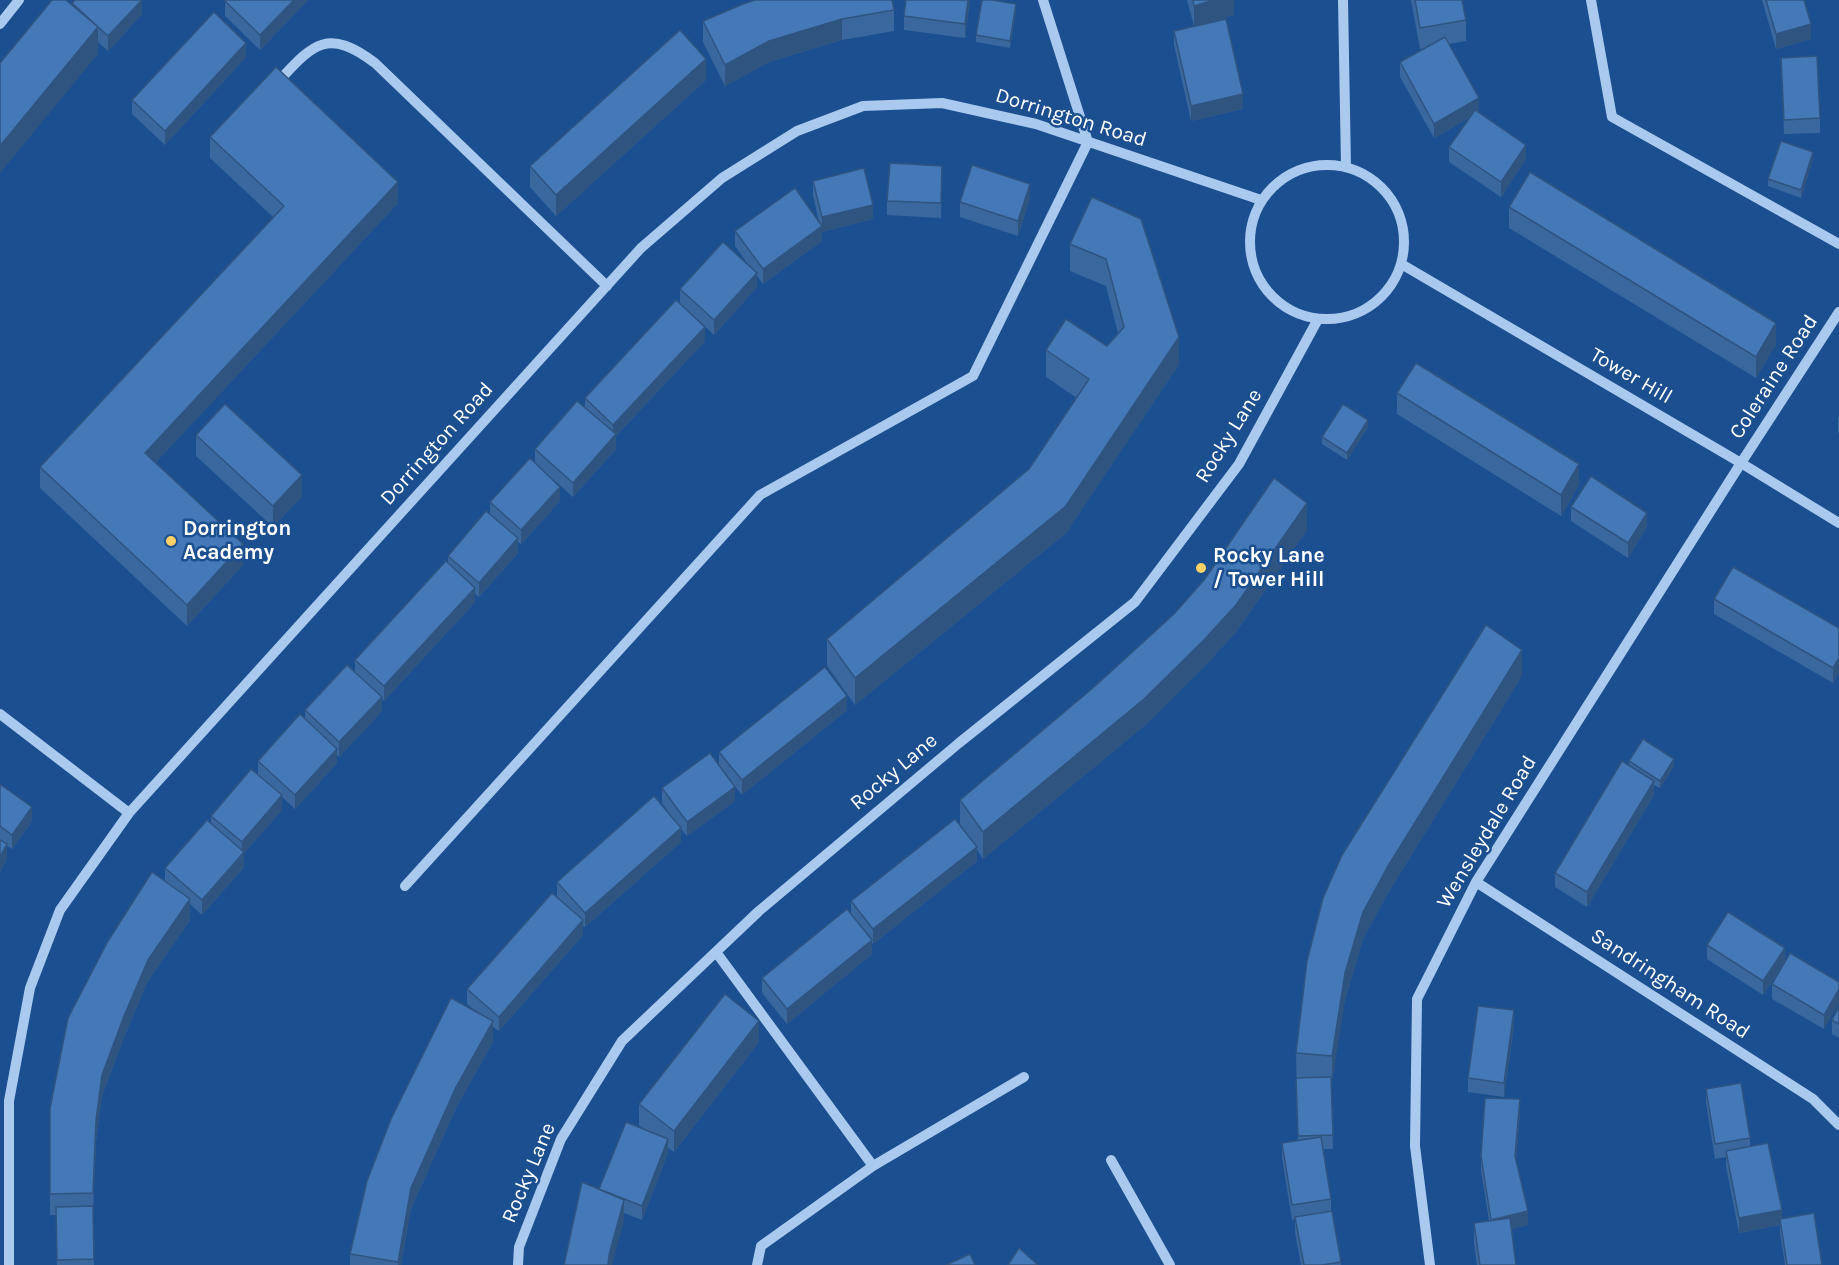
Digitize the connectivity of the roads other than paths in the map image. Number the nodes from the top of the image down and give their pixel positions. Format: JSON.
{"nodes":[{"id":1,"x":19,"y":0,"type":"edge"},
{"id":2,"x":1043,"y":0,"type":"edge"},
{"id":3,"x":1343,"y":0,"type":"edge"},
{"id":4,"x":1591,"y":0,"type":"edge"},
{"id":5,"x":0,"y":24,"type":"edge"},
{"id":6,"x":265,"y":95,"type":"edge"},
{"id":7,"x":1088,"y":142,"type":"junction"},
{"id":8,"x":1346,"y":166,"type":"junction"},
{"id":9,"x":1261,"y":200,"type":"junction"},
{"id":10,"x":1839,"y":244,"type":"edge"},
{"id":11,"x":1403,"y":265,"type":"junction"},
{"id":12,"x":607,"y":286,"type":"junction"},
{"id":13,"x":1839,"y":312,"type":"edge"},
{"id":14,"x":1317,"y":321,"type":"junction"},
{"id":15,"x":1741,"y":463,"type":"junction"},
{"id":16,"x":1839,"y":523,"type":"edge"},
{"id":17,"x":0,"y":714,"type":"edge"},
{"id":18,"x":129,"y":813,"type":"junction"},
{"id":19,"x":1476,"y":882,"type":"junction"},
{"id":20,"x":405,"y":886,"type":"dead end"},
{"id":21,"x":716,"y":952,"type":"junction"},
{"id":22,"x":1024,"y":1077,"type":"dead end"},
{"id":23,"x":1839,"y":1125,"type":"edge"},
{"id":24,"x":1111,"y":1160,"type":"dead end"},
{"id":25,"x":873,"y":1166,"type":"junction"},
{"id":26,"x":9,"y":1265,"type":"edge"},
{"id":27,"x":518,"y":1265,"type":"edge"},
{"id":28,"x":757,"y":1265,"type":"edge"},
{"id":29,"x":1170,"y":1265,"type":"edge"},
{"id":30,"x":1430,"y":1265,"type":"edge"}],
"edges":[{"from":1,"to":5,"type":"street"},
{"from":2,"to":7,"type":"street"},
{"from":3,"to":8,"type":"street"},
{"from":4,"to":10,"type":"street"},
{"from":6,"to":12,"type":"street"},
{"from":7,"to":9,"type":"street","name":"Dorrington Road"},
{"from":7,"to":12,"type":"street","name":"Dorrington Road"},
{"from":7,"to":20,"type":"street"},
{"from":8,"to":9,"type":"street"},
{"from":8,"to":11,"type":"street"},
{"from":9,"to":14,"type":"street"},
{"from":11,"to":14,"type":"street"},
{"from":11,"to":15,"type":"street","name":"Tower Hill"},
{"from":12,"to":18,"type":"street","name":"Dorrington Road"},
{"from":13,"to":15,"type":"street","name":"Coleraine Road"},
{"from":14,"to":21,"type":"street","name":"Rocky Lane"},
{"from":15,"to":16,"type":"street","name":"Tower Hill"},
{"from":15,"to":19,"type":"street","name":"Wensleydale Road"},
{"from":17,"to":18,"type":"street"},
{"from":18,"to":26,"type":"street","name":"Dorrington Road"},
{"from":19,"to":23,"type":"street","name":"Sandringham Road"},
{"from":19,"to":30,"type":"street","name":"Wensleydale Road"},
{"from":21,"to":25,"type":"street"},
{"from":21,"to":27,"type":"street","name":"Rocky Lane"},
{"from":22,"to":25,"type":"street"},
{"from":24,"to":29,"type":"street"},
{"from":25,"to":28,"type":"street"}]}
